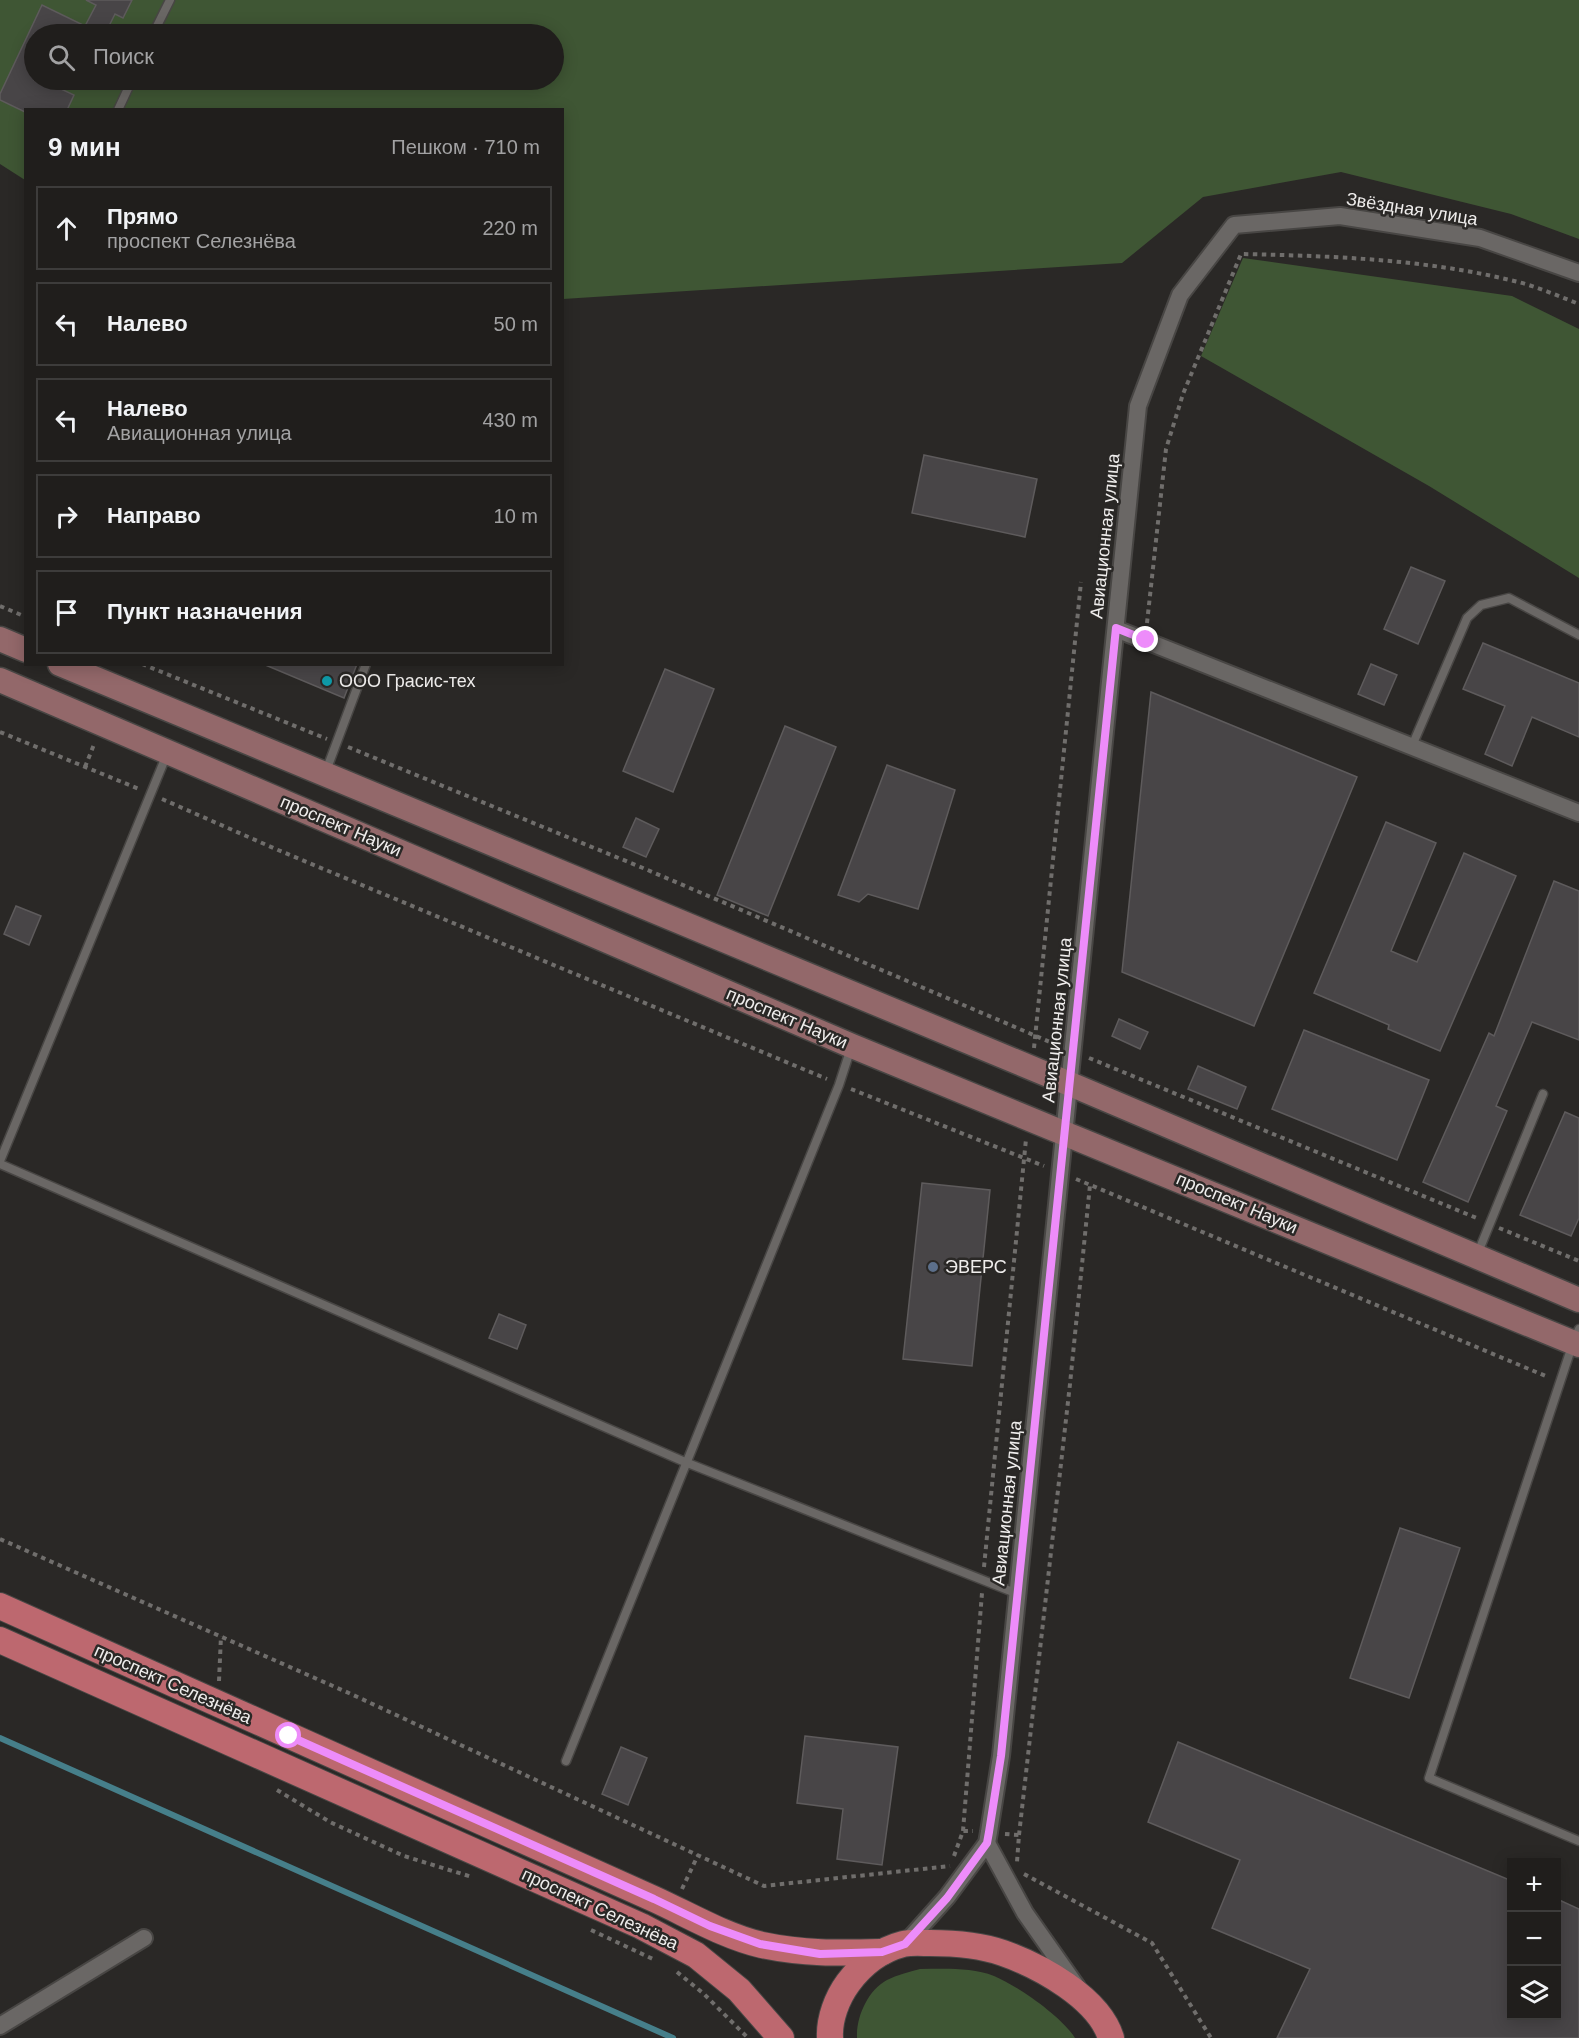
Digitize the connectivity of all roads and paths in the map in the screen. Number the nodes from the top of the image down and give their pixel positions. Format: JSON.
{"nodes":[{"id":1,"x":170,"y":0,"type":"edge"},
{"id":2,"x":158,"y":24,"type":"edge"},
{"id":3,"x":127,"y":90,"type":"edge"},
{"id":4,"x":118,"y":108,"type":"edge"},
{"id":5,"x":1234,"y":225,"type":"joint"},
{"id":6,"x":1579,"y":273,"type":"edge"},
{"id":7,"x":1579,"y":304,"type":"edge"},
{"id":8,"x":1081,"y":582,"type":"dead end"},
{"id":9,"x":0,"y":606,"type":"edge"},
{"id":10,"x":24,"y":616,"type":"edge"},
{"id":11,"x":1116,"y":628,"type":"junction"},
{"id":12,"x":1579,"y":635,"type":"edge"},
{"id":13,"x":0,"y":639,"type":"edge"},
{"id":14,"x":1146,"y":640,"type":"junction"},
{"id":15,"x":24,"y":649,"type":"edge"},
{"id":16,"x":65,"y":666,"type":"edge"},
{"id":17,"x":147,"y":666,"type":"edge"},
{"id":18,"x":365,"y":666,"type":"edge"},
{"id":19,"x":0,"y":680,"type":"edge"},
{"id":20,"x":0,"y":732,"type":"edge"},
{"id":21,"x":337,"y":743,"type":"junction"},
{"id":22,"x":1412,"y":746,"type":"junction"},
{"id":23,"x":168,"y":752,"type":"junction"},
{"id":24,"x":325,"y":774,"type":"junction"},
{"id":25,"x":150,"y":794,"type":"junction"},
{"id":26,"x":1579,"y":813,"type":"edge"},
{"id":27,"x":1035,"y":1035,"type":"junction"},
{"id":28,"x":852,"y":1046,"type":"junction"},
{"id":29,"x":1073,"y":1051,"type":"junction"},
{"id":30,"x":1031,"y":1069,"type":"junction"},
{"id":31,"x":839,"y":1084,"type":"junction"},
{"id":32,"x":1070,"y":1084,"type":"junction"},
{"id":33,"x":1543,"y":1094,"type":"dead end"},
{"id":34,"x":1028,"y":1117,"type":"junction"},
{"id":35,"x":1065,"y":1132,"type":"junction"},
{"id":36,"x":1023,"y":1158,"type":"junction"},
{"id":37,"x":0,"y":1163,"type":"edge"},
{"id":38,"x":1061,"y":1173,"type":"junction"},
{"id":39,"x":1090,"y":1185,"type":"junction"},
{"id":40,"x":1490,"y":1224,"type":"junction"},
{"id":41,"x":1476,"y":1256,"type":"junction"},
{"id":42,"x":1579,"y":1261,"type":"edge"},
{"id":43,"x":1579,"y":1300,"type":"edge"},
{"id":44,"x":1577,"y":1339,"type":"edge"},
{"id":45,"x":1560,"y":1382,"type":"junction"},
{"id":46,"x":686,"y":1462,"type":"junction"},
{"id":47,"x":0,"y":1539,"type":"edge"},
{"id":48,"x":983,"y":1580,"type":"junction"},
{"id":49,"x":1018,"y":1594,"type":"junction"},
{"id":50,"x":0,"y":1606,"type":"edge"},
{"id":51,"x":0,"y":1640,"type":"edge"},
{"id":52,"x":566,"y":1761,"type":"dead end"},
{"id":53,"x":272,"y":1787,"type":"dead end"},
{"id":54,"x":963,"y":1831,"type":"junction"},
{"id":55,"x":1019,"y":1835,"type":"junction"},
{"id":56,"x":988,"y":1837,"type":"junction"},
{"id":57,"x":1579,"y":1841,"type":"edge"},
{"id":58,"x":479,"y":1879,"type":"dead end"},
{"id":59,"x":586,"y":1928,"type":"dead end"},
{"id":60,"x":144,"y":1938,"type":"dead end"},
{"id":61,"x":894,"y":1948,"type":"junction"},
{"id":62,"x":659,"y":1962,"type":"dead end"},
{"id":63,"x":675,"y":1970,"type":"dead end"},
{"id":64,"x":1086,"y":1999,"type":"junction"},
{"id":65,"x":0,"y":2026,"type":"edge"},
{"id":66,"x":1112,"y":2036,"type":"edge"},
{"id":67,"x":748,"y":2038,"type":"edge"},
{"id":68,"x":781,"y":2038,"type":"edge"},
{"id":69,"x":830,"y":2038,"type":"edge"},
{"id":70,"x":1211,"y":2038,"type":"edge"}],
"edges":[{"from":1,"to":2,"type":"lane"},
{"from":3,"to":4,"type":"lane"},
{"from":5,"to":6,"type":"street","name":"Звёздная улица"},
{"from":5,"to":11,"type":"street","name":"Авиационная улица"},
{"from":7,"to":14,"type":"path"},
{"from":8,"to":27,"type":"path"},
{"from":9,"to":10,"type":"path"},
{"from":11,"to":14,"type":"street"},
{"from":11,"to":29,"type":"street","name":"Авиационная улица"},
{"from":12,"to":22,"type":"lane"},
{"from":13,"to":15,"type":"street"},
{"from":14,"to":22,"type":"street"},
{"from":16,"to":24,"type":"street"},
{"from":17,"to":21,"type":"path"},
{"from":18,"to":21,"type":"lane"},
{"from":19,"to":23,"type":"street","name":"проспект Науки"},
{"from":20,"to":25,"type":"path"},
{"from":21,"to":24,"type":"lane"},
{"from":21,"to":27,"type":"path"},
{"from":22,"to":26,"type":"street"},
{"from":23,"to":25,"type":"lane"},
{"from":23,"to":28,"type":"street","name":"проспект Науки"},
{"from":24,"to":30,"type":"street"},
{"from":25,"to":31,"type":"path"},
{"from":25,"to":37,"type":"lane"},
{"from":27,"to":29,"type":"path"},
{"from":27,"to":30,"type":"path"},
{"from":28,"to":31,"type":"lane"},
{"from":28,"to":34,"type":"street","name":"проспект Науки"},
{"from":29,"to":32,"type":"street","name":"Авиационная улица"},
{"from":29,"to":40,"type":"path"},
{"from":30,"to":32,"type":"street"},
{"from":31,"to":36,"type":"path"},
{"from":31,"to":46,"type":"lane"},
{"from":32,"to":35,"type":"street","name":"Авиационная улица"},
{"from":32,"to":41,"type":"street"},
{"from":33,"to":40,"type":"lane"},
{"from":34,"to":35,"type":"street","name":"проспект Науки"},
{"from":34,"to":36,"type":"path"},
{"from":35,"to":38,"type":"street","name":"Авиационная улица"},
{"from":35,"to":44,"type":"street","name":"проспект Науки"},
{"from":36,"to":38,"type":"path"},
{"from":36,"to":48,"type":"path"},
{"from":37,"to":46,"type":"lane"},
{"from":38,"to":39,"type":"path"},
{"from":38,"to":49,"type":"street","name":"Авиационная улица"},
{"from":39,"to":45,"type":"path"},
{"from":39,"to":55,"type":"path"},
{"from":40,"to":41,"type":"lane"},
{"from":40,"to":42,"type":"path"},
{"from":41,"to":43,"type":"street"},
{"from":44,"to":45,"type":"lane"},
{"from":45,"to":57,"type":"lane"},
{"from":46,"to":48,"type":"lane"},
{"from":46,"to":52,"type":"lane"},
{"from":47,"to":54,"type":"path"},
{"from":48,"to":49,"type":"lane"},
{"from":48,"to":54,"type":"path"},
{"from":49,"to":56,"type":"street","name":"Авиационная улица"},
{"from":50,"to":61,"type":"main road","name":"проспект Селезнёва"},
{"from":51,"to":68,"type":"main road","name":"проспект Селезнёва"},
{"from":53,"to":58,"type":"path"},
{"from":54,"to":56,"type":"path"},
{"from":55,"to":56,"type":"path"},
{"from":55,"to":70,"type":"path"},
{"from":56,"to":61,"type":"street"},
{"from":56,"to":64,"type":"street"},
{"from":59,"to":62,"type":"path"},
{"from":60,"to":65,"type":"street"},
{"from":61,"to":64,"type":"main road","name":"проспект Селезнёва"},
{"from":61,"to":69,"type":"main road"},
{"from":63,"to":67,"type":"path"},
{"from":64,"to":66,"type":"main road"}]}
